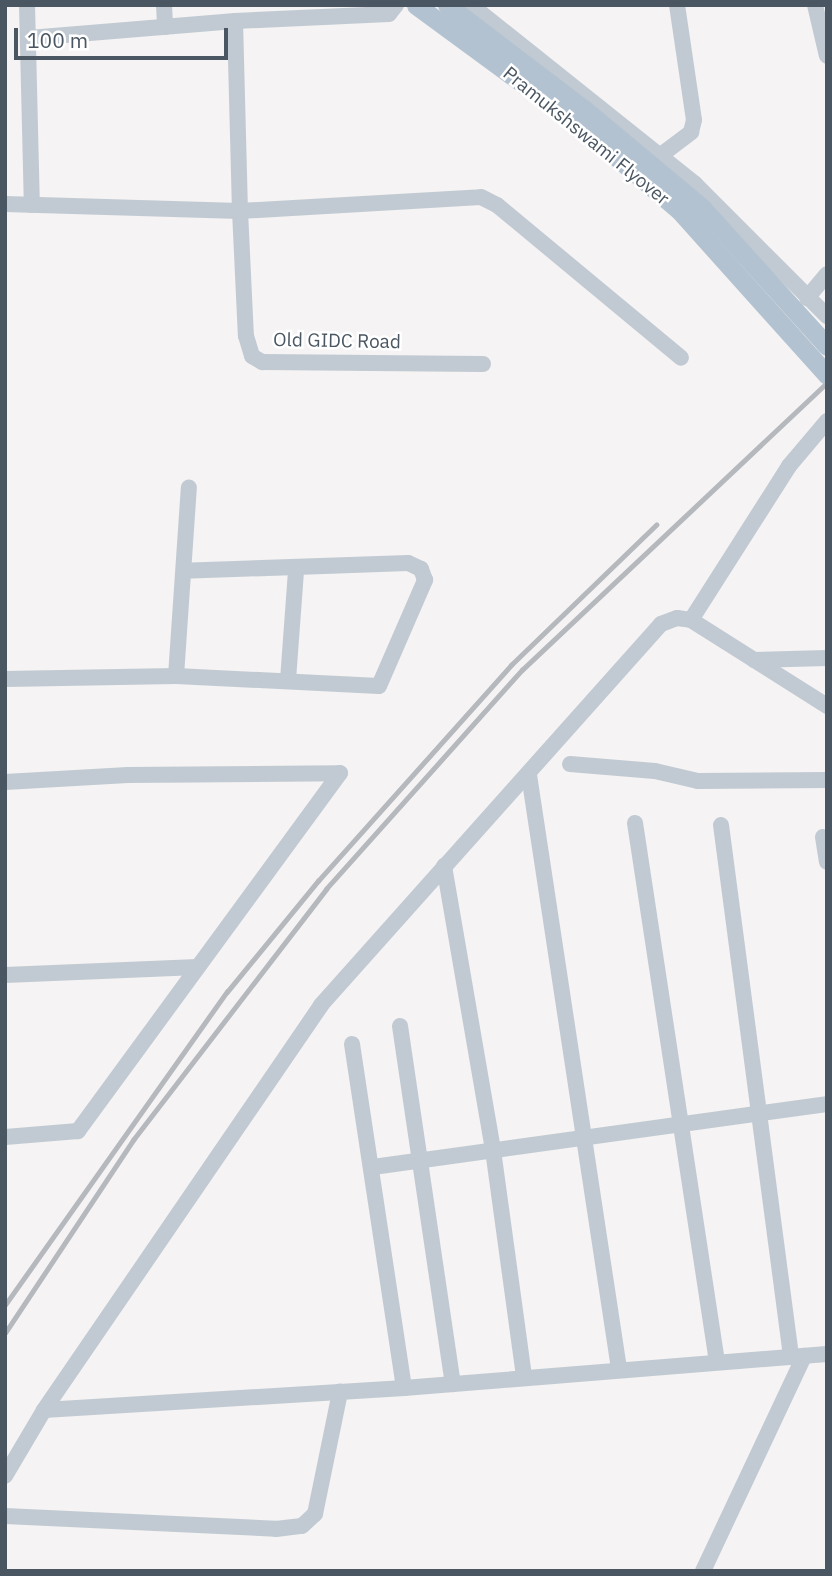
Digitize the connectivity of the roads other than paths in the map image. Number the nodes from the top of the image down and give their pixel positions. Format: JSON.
{"nodes":[{"id":1,"x":27,"y":5,"type":"edge"},
{"id":2,"x":164,"y":5,"type":"edge"},
{"id":3,"x":396,"y":5,"type":"edge"},
{"id":4,"x":416,"y":5,"type":"edge"},
{"id":5,"x":447,"y":5,"type":"edge"},
{"id":6,"x":471,"y":5,"type":"edge"},
{"id":7,"x":677,"y":5,"type":"edge"},
{"id":8,"x":815,"y":5,"type":"edge"},
{"id":9,"x":235,"y":21,"type":"junction"},
{"id":10,"x":165,"y":27,"type":"junction"},
{"id":11,"x":29,"y":38,"type":"junction"},
{"id":12,"x":827,"y":56,"type":"edge"},
{"id":13,"x":661,"y":155,"type":"junction"},
{"id":14,"x":5,"y":204,"type":"edge"},
{"id":15,"x":33,"y":205,"type":"junction"},
{"id":16,"x":240,"y":211,"type":"junction"},
{"id":17,"x":827,"y":274,"type":"edge"},
{"id":18,"x":807,"y":298,"type":"junction"},
{"id":19,"x":827,"y":316,"type":"edge"},
{"id":20,"x":827,"y":346,"type":"edge"},
{"id":21,"x":681,"y":358,"type":"dead end"},
{"id":22,"x":483,"y":364,"type":"dead end"},
{"id":23,"x":827,"y":375,"type":"edge"},
{"id":24,"x":827,"y":421,"type":"edge"},
{"id":25,"x":188,"y":487,"type":"dead end"},
{"id":26,"x":296,"y":570,"type":"junction"},
{"id":27,"x":184,"y":571,"type":"junction"},
{"id":28,"x":691,"y":620,"type":"junction"},
{"id":29,"x":827,"y":658,"type":"edge"},
{"id":30,"x":754,"y":660,"type":"junction"},
{"id":31,"x":176,"y":676,"type":"junction"},
{"id":32,"x":5,"y":679,"type":"edge"},
{"id":33,"x":288,"y":680,"type":"junction"},
{"id":34,"x":827,"y":706,"type":"edge"},
{"id":35,"x":570,"y":764,"type":"dead end"},
{"id":36,"x":529,"y":775,"type":"junction"},
{"id":37,"x":827,"y":780,"type":"edge"},
{"id":38,"x":5,"y":782,"type":"edge"},
{"id":39,"x":635,"y":823,"type":"dead end"},
{"id":40,"x":721,"y":825,"type":"dead end"},
{"id":41,"x":823,"y":837,"type":"dead end"},
{"id":42,"x":827,"y":862,"type":"edge"},
{"id":43,"x":444,"y":866,"type":"junction"},
{"id":44,"x":198,"y":967,"type":"junction"},
{"id":45,"x":5,"y":975,"type":"edge"},
{"id":46,"x":400,"y":1026,"type":"dead end"},
{"id":47,"x":352,"y":1044,"type":"dead end"},
{"id":48,"x":827,"y":1104,"type":"edge"},
{"id":49,"x":755,"y":1113,"type":"junction"},
{"id":50,"x":682,"y":1122,"type":"junction"},
{"id":51,"x":584,"y":1135,"type":"junction"},
{"id":52,"x":5,"y":1137,"type":"edge"},
{"id":53,"x":493,"y":1150,"type":"junction"},
{"id":54,"x":423,"y":1161,"type":"junction"},
{"id":55,"x":373,"y":1167,"type":"junction"},
{"id":56,"x":827,"y":1354,"type":"edge"},
{"id":57,"x":798,"y":1356,"type":"junction"},
{"id":58,"x":717,"y":1362,"type":"junction"},
{"id":59,"x":619,"y":1369,"type":"junction"},
{"id":60,"x":524,"y":1377,"type":"junction"},
{"id":61,"x":453,"y":1384,"type":"junction"},
{"id":62,"x":404,"y":1388,"type":"junction"},
{"id":63,"x":340,"y":1392,"type":"junction"},
{"id":64,"x":44,"y":1410,"type":"junction"},
{"id":65,"x":5,"y":1476,"type":"edge"},
{"id":66,"x":5,"y":1516,"type":"edge"},
{"id":67,"x":703,"y":1571,"type":"edge"}],
"edges":[{"from":1,"to":11,"type":"street"},
{"from":2,"to":10,"type":"street"},
{"from":3,"to":9,"type":"street"},
{"from":4,"to":23,"type":"main road","name":"Pramukshswami Flyover","bridge":true},
{"from":5,"to":20,"type":"main road","name":"Pramukshswami Flyover"},
{"from":6,"to":13,"type":"street"},
{"from":7,"to":13,"type":"street"},
{"from":8,"to":12,"type":"street"},
{"from":9,"to":10,"type":"street"},
{"from":9,"to":16,"type":"street"},
{"from":10,"to":11,"type":"street"},
{"from":11,"to":15,"type":"street"},
{"from":13,"to":18,"type":"street"},
{"from":14,"to":15,"type":"street"},
{"from":15,"to":16,"type":"street"},
{"from":16,"to":21,"type":"street"},
{"from":16,"to":22,"type":"street","name":"Old GIDC Road"},
{"from":17,"to":18,"type":"street"},
{"from":18,"to":19,"type":"street"},
{"from":24,"to":28,"type":"street"},
{"from":25,"to":27,"type":"street"},
{"from":26,"to":27,"type":"street"},
{"from":26,"to":33,"type":"street"},
{"from":26,"to":33,"type":"street"},
{"from":27,"to":31,"type":"street"},
{"from":28,"to":30,"type":"street"},
{"from":28,"to":36,"type":"street"},
{"from":29,"to":30,"type":"street"},
{"from":30,"to":34,"type":"street"},
{"from":31,"to":32,"type":"street"},
{"from":31,"to":33,"type":"street"},
{"from":35,"to":37,"type":"street"},
{"from":36,"to":43,"type":"street"},
{"from":36,"to":51,"type":"street"},
{"from":38,"to":44,"type":"street"},
{"from":39,"to":50,"type":"street"},
{"from":40,"to":49,"type":"street"},
{"from":41,"to":42,"type":"street"},
{"from":43,"to":53,"type":"street"},
{"from":43,"to":64,"type":"street"},
{"from":44,"to":45,"type":"street"},
{"from":44,"to":52,"type":"street"},
{"from":46,"to":54,"type":"street"},
{"from":47,"to":55,"type":"street"},
{"from":48,"to":49,"type":"street"},
{"from":49,"to":50,"type":"street"},
{"from":49,"to":57,"type":"street"},
{"from":50,"to":51,"type":"street"},
{"from":50,"to":58,"type":"street"},
{"from":51,"to":53,"type":"street"},
{"from":51,"to":59,"type":"street"},
{"from":53,"to":54,"type":"street"},
{"from":53,"to":60,"type":"street"},
{"from":54,"to":55,"type":"street"},
{"from":54,"to":61,"type":"street"},
{"from":55,"to":62,"type":"street"},
{"from":56,"to":57,"type":"street"},
{"from":57,"to":58,"type":"street"},
{"from":57,"to":67,"type":"street"},
{"from":58,"to":59,"type":"street"},
{"from":59,"to":60,"type":"street"},
{"from":60,"to":61,"type":"street"},
{"from":61,"to":62,"type":"street"},
{"from":62,"to":63,"type":"street"},
{"from":63,"to":64,"type":"street"},
{"from":63,"to":66,"type":"street"},
{"from":64,"to":65,"type":"street"}]}
